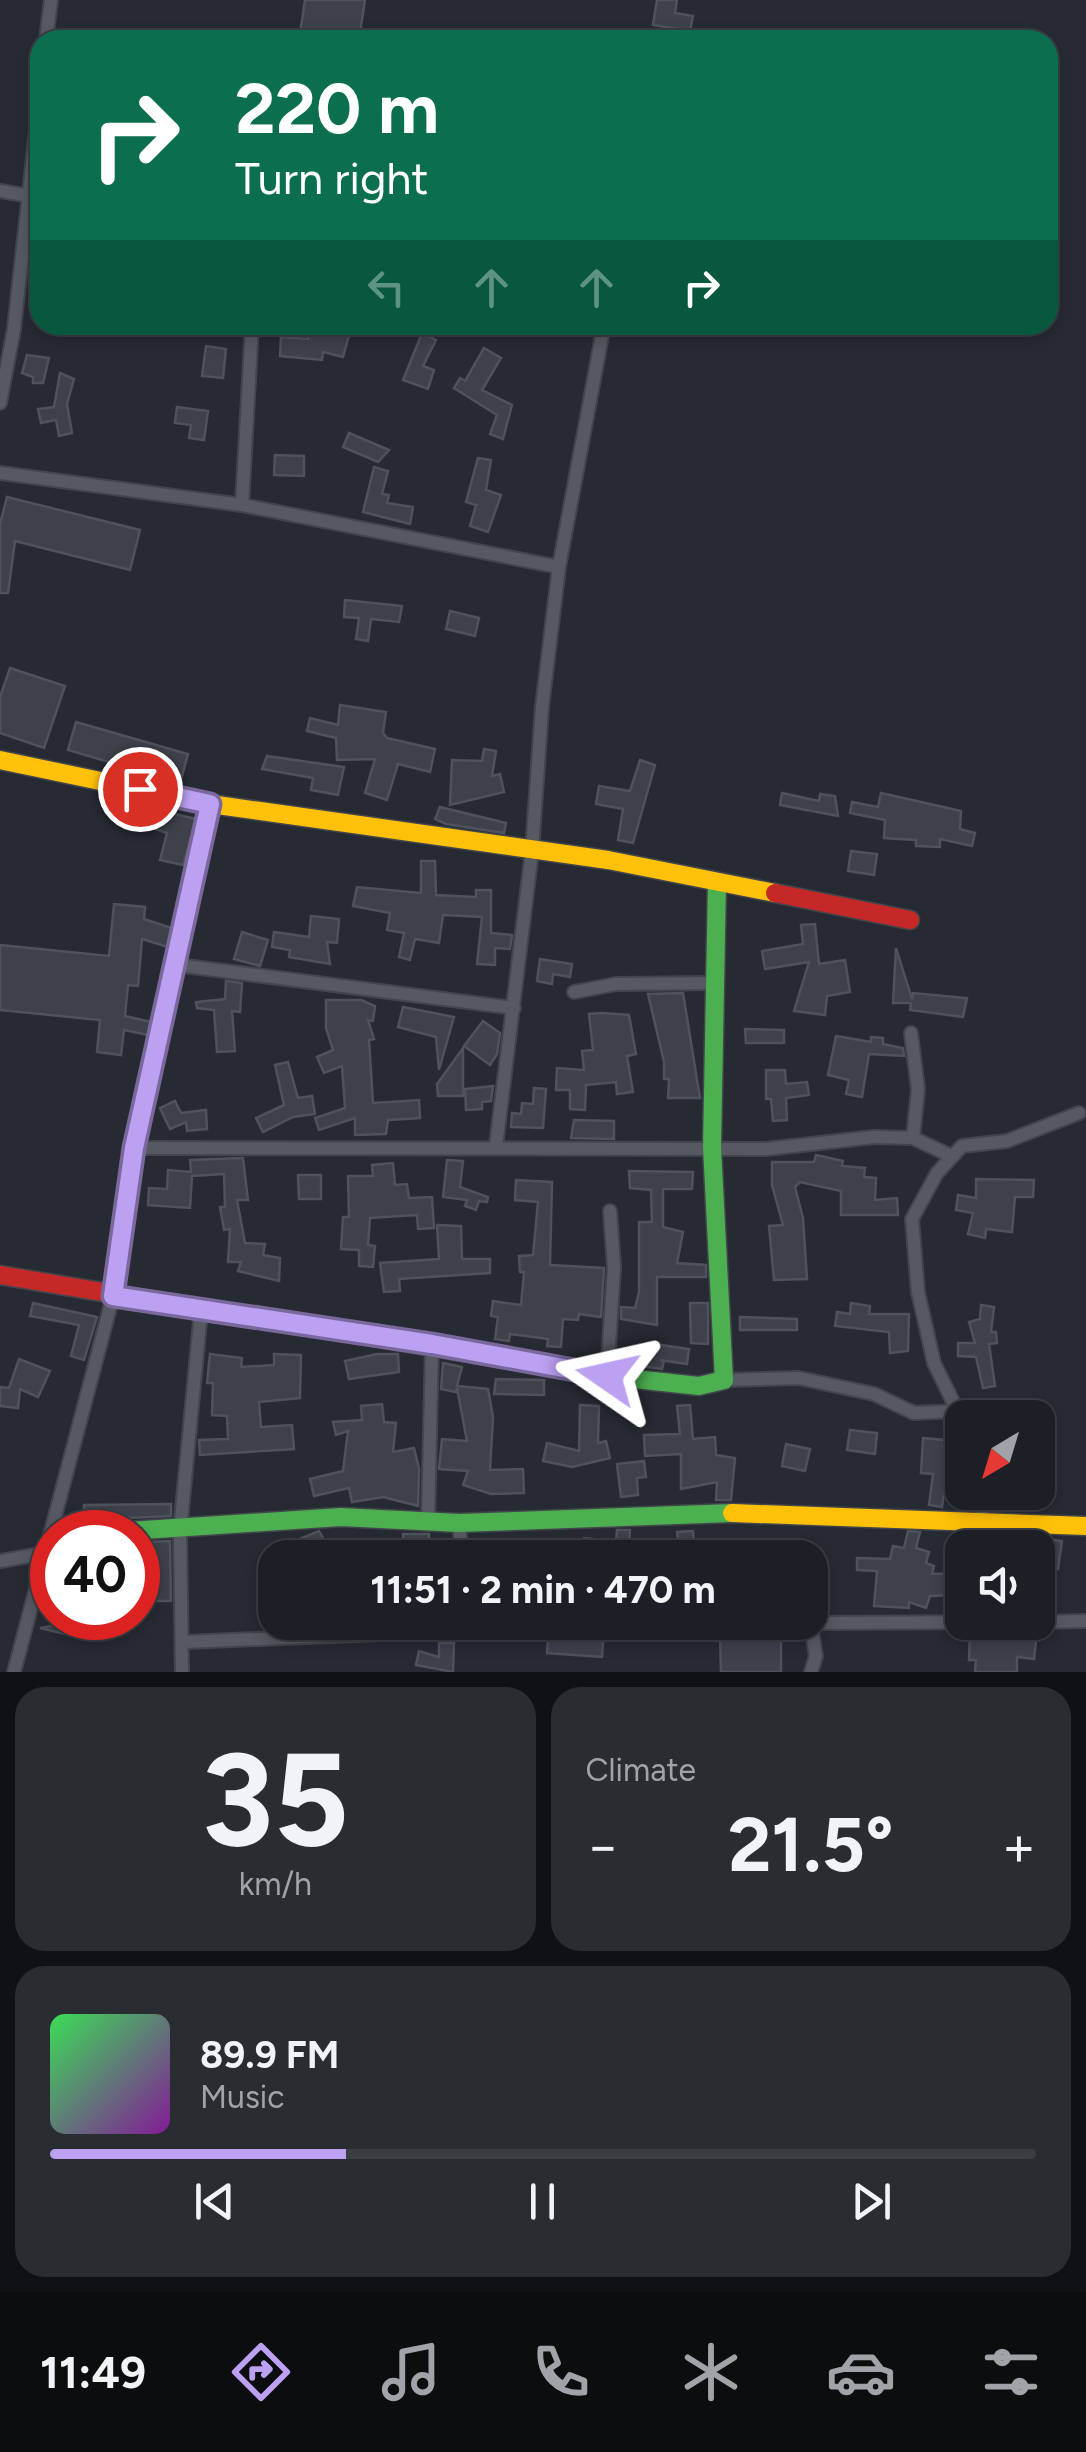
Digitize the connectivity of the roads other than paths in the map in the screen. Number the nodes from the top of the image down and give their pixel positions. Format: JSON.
{"nodes":[{"id":1,"x":50,"y":0,"type":"edge"},
{"id":2,"x":47,"y":30,"type":"edge"},
{"id":3,"x":30,"y":179,"type":"edge"},
{"id":4,"x":0,"y":191,"type":"edge"},
{"id":5,"x":28,"y":196,"type":"junction"},
{"id":6,"x":251,"y":335,"type":"edge"},
{"id":7,"x":602,"y":335,"type":"edge"},
{"id":8,"x":0,"y":403,"type":"edge"},
{"id":9,"x":0,"y":473,"type":"edge"},
{"id":10,"x":242,"y":505,"type":"junction"},
{"id":11,"x":559,"y":567,"type":"junction"},
{"id":12,"x":0,"y":760,"type":"edge"},
{"id":13,"x":210,"y":804,"type":"junction"},
{"id":14,"x":532,"y":851,"type":"junction"},
{"id":15,"x":716,"y":882,"type":"junction"},
{"id":16,"x":910,"y":920,"type":"dead end"},
{"id":17,"x":177,"y":965,"type":"junction"},
{"id":18,"x":714,"y":983,"type":"junction"},
{"id":19,"x":574,"y":992,"type":"dead end"},
{"id":20,"x":514,"y":1008,"type":"junction"},
{"id":21,"x":911,"y":1033,"type":"dead end"},
{"id":22,"x":1079,"y":1113,"type":"dead end"},
{"id":23,"x":913,"y":1138,"type":"junction"},
{"id":24,"x":496,"y":1146,"type":"junction"},
{"id":25,"x":712,"y":1146,"type":"junction"},
{"id":26,"x":134,"y":1148,"type":"junction"},
{"id":27,"x":949,"y":1155,"type":"junction"},
{"id":28,"x":610,"y":1212,"type":"dead end"},
{"id":29,"x":0,"y":1274,"type":"edge"},
{"id":30,"x":113,"y":1296,"type":"junction"},
{"id":31,"x":201,"y":1311,"type":"junction"},
{"id":32,"x":432,"y":1344,"type":"junction"},
{"id":33,"x":607,"y":1376,"type":"junction"},
{"id":34,"x":724,"y":1380,"type":"junction"},
{"id":35,"x":952,"y":1400,"type":"edge"},
{"id":36,"x":945,"y":1415,"type":"edge"},
{"id":37,"x":58,"y":1510,"type":"edge"},
{"id":38,"x":982,"y":1510,"type":"edge"},
{"id":39,"x":428,"y":1520,"type":"junction"},
{"id":40,"x":980,"y":1520,"type":"junction"},
{"id":41,"x":459,"y":1523,"type":"junction"},
{"id":42,"x":1086,"y":1526,"type":"edge"},
{"id":43,"x":160,"y":1531,"type":"edge"},
{"id":44,"x":180,"y":1531,"type":"junction"},
{"id":45,"x":460,"y":1540,"type":"edge"},
{"id":46,"x":30,"y":1556,"type":"edge"},
{"id":47,"x":0,"y":1561,"type":"edge"},
{"id":48,"x":30,"y":1612,"type":"edge"},
{"id":49,"x":1086,"y":1621,"type":"edge"},
{"id":50,"x":1055,"y":1622,"type":"edge"},
{"id":51,"x":945,"y":1623,"type":"edge"},
{"id":52,"x":828,"y":1626,"type":"edge"},
{"id":53,"x":258,"y":1638,"type":"edge"},
{"id":54,"x":813,"y":1640,"type":"edge"},
{"id":55,"x":185,"y":1642,"type":"junction"},
{"id":56,"x":14,"y":1672,"type":"edge"},
{"id":57,"x":182,"y":1672,"type":"edge"},
{"id":58,"x":810,"y":1672,"type":"edge"}],
"edges":[{"from":1,"to":2,"type":"street"},
{"from":3,"to":5,"type":"street"},
{"from":4,"to":5,"type":"street"},
{"from":5,"to":8,"type":"street"},
{"from":6,"to":10,"type":"street"},
{"from":7,"to":11,"type":"street"},
{"from":9,"to":10,"type":"street"},
{"from":10,"to":11,"type":"street"},
{"from":11,"to":14,"type":"street"},
{"from":12,"to":13,"type":"street"},
{"from":13,"to":14,"type":"street"},
{"from":13,"to":17,"type":"street"},
{"from":14,"to":15,"type":"street"},
{"from":14,"to":20,"type":"street"},
{"from":15,"to":16,"type":"street"},
{"from":15,"to":18,"type":"street"},
{"from":17,"to":20,"type":"street"},
{"from":17,"to":26,"type":"street"},
{"from":18,"to":19,"type":"street"},
{"from":18,"to":25,"type":"street"},
{"from":20,"to":24,"type":"street"},
{"from":21,"to":23,"type":"street"},
{"from":22,"to":27,"type":"street"},
{"from":23,"to":25,"type":"street"},
{"from":23,"to":27,"type":"street"},
{"from":24,"to":25,"type":"street"},
{"from":24,"to":26,"type":"street"},
{"from":25,"to":34,"type":"street"},
{"from":26,"to":30,"type":"street"},
{"from":27,"to":35,"type":"street"},
{"from":28,"to":33,"type":"street"},
{"from":29,"to":30,"type":"street"},
{"from":30,"to":31,"type":"street"},
{"from":30,"to":37,"type":"street"},
{"from":31,"to":32,"type":"street"},
{"from":31,"to":44,"type":"street"},
{"from":32,"to":33,"type":"street"},
{"from":32,"to":39,"type":"street"},
{"from":33,"to":34,"type":"street"},
{"from":34,"to":36,"type":"street"},
{"from":38,"to":40,"type":"street"},
{"from":39,"to":41,"type":"street"},
{"from":39,"to":44,"type":"street"},
{"from":40,"to":41,"type":"street"},
{"from":40,"to":42,"type":"street"},
{"from":41,"to":45,"type":"street"},
{"from":43,"to":44,"type":"street"},
{"from":44,"to":55,"type":"street"},
{"from":46,"to":47,"type":"street"},
{"from":48,"to":56,"type":"street"},
{"from":49,"to":50,"type":"street"},
{"from":51,"to":52,"type":"street"},
{"from":53,"to":55,"type":"street"},
{"from":54,"to":58,"type":"street"},
{"from":55,"to":57,"type":"street"}]}
